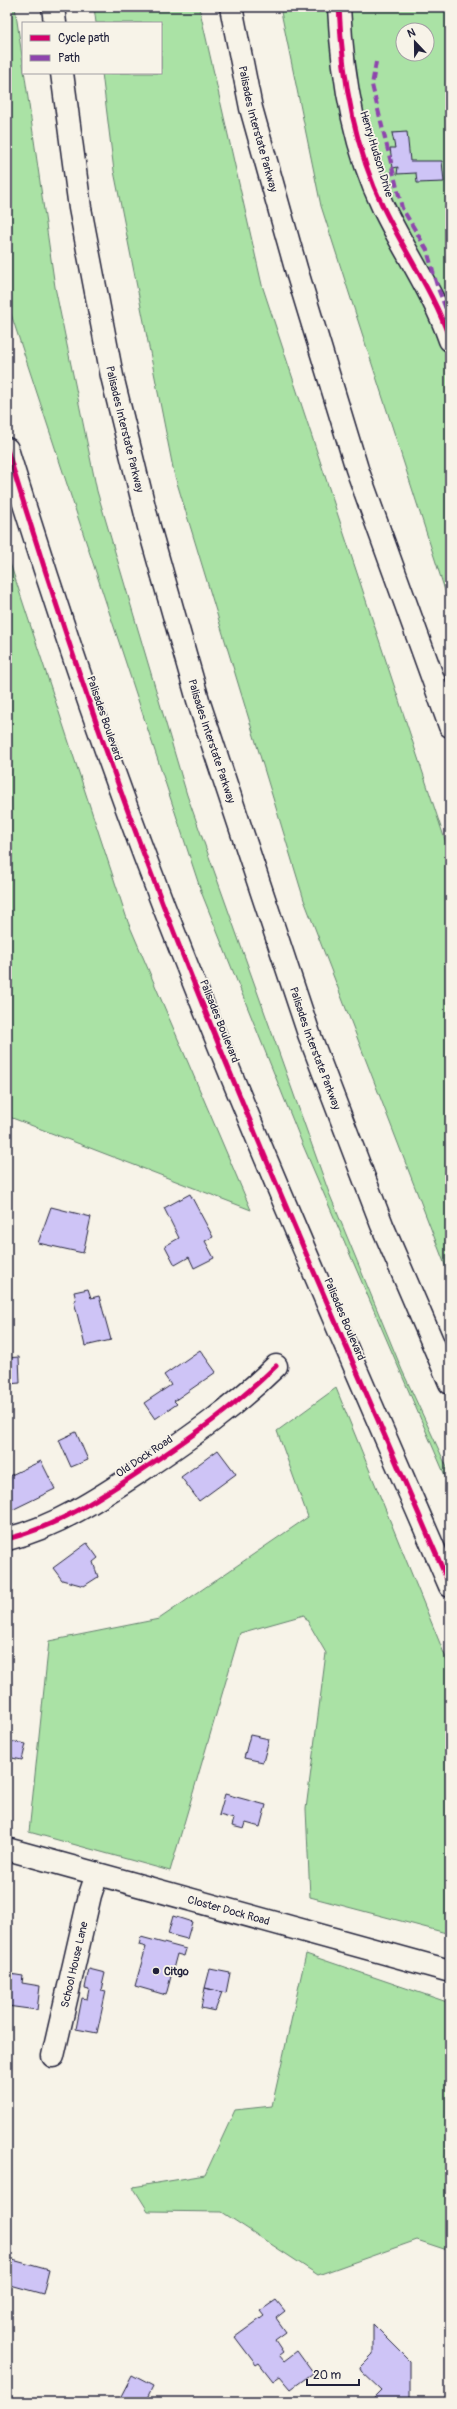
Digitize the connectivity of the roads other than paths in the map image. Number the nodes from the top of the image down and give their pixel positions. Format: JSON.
{"nodes":[{"id":1,"x":53,"y":7,"type":"edge"},
{"id":2,"x":232,"y":7,"type":"edge"},
{"id":3,"x":338,"y":7,"type":"edge"},
{"id":4,"x":56,"y":22,"type":"edge"},
{"id":5,"x":62,"y":74,"type":"edge"},
{"id":6,"x":450,"y":340,"type":"edge"},
{"id":7,"x":7,"y":448,"type":"edge"},
{"id":8,"x":450,"y":726,"type":"edge"},
{"id":9,"x":276,"y":1366,"type":"dead end"},
{"id":10,"x":450,"y":1384,"type":"edge"},
{"id":11,"x":7,"y":1539,"type":"edge"},
{"id":12,"x":450,"y":1586,"type":"edge"},
{"id":13,"x":7,"y":1849,"type":"edge"},
{"id":14,"x":97,"y":1874,"type":"junction"},
{"id":15,"x":450,"y":1971,"type":"edge"},
{"id":16,"x":53,"y":2056,"type":"dead end"}],
"edges":[{"from":1,"to":4,"type":"main road"},
{"from":2,"to":8,"type":"main road","name":"Palisades Interstate Parkway"},
{"from":3,"to":6,"type":"main road","name":"Henry Hudson Drive"},
{"from":5,"to":10,"type":"main road","name":"Palisades Interstate Parkway"},
{"from":7,"to":12,"type":"main road","name":"Palisades Boulevard"},
{"from":9,"to":11,"type":"main road","name":"Old Dock Road"},
{"from":13,"to":14,"type":"main road","name":"Closter Dock Road"},
{"from":14,"to":15,"type":"main road","name":"Closter Dock Road"},
{"from":14,"to":16,"type":"main road","name":"School House Lane"}]}
